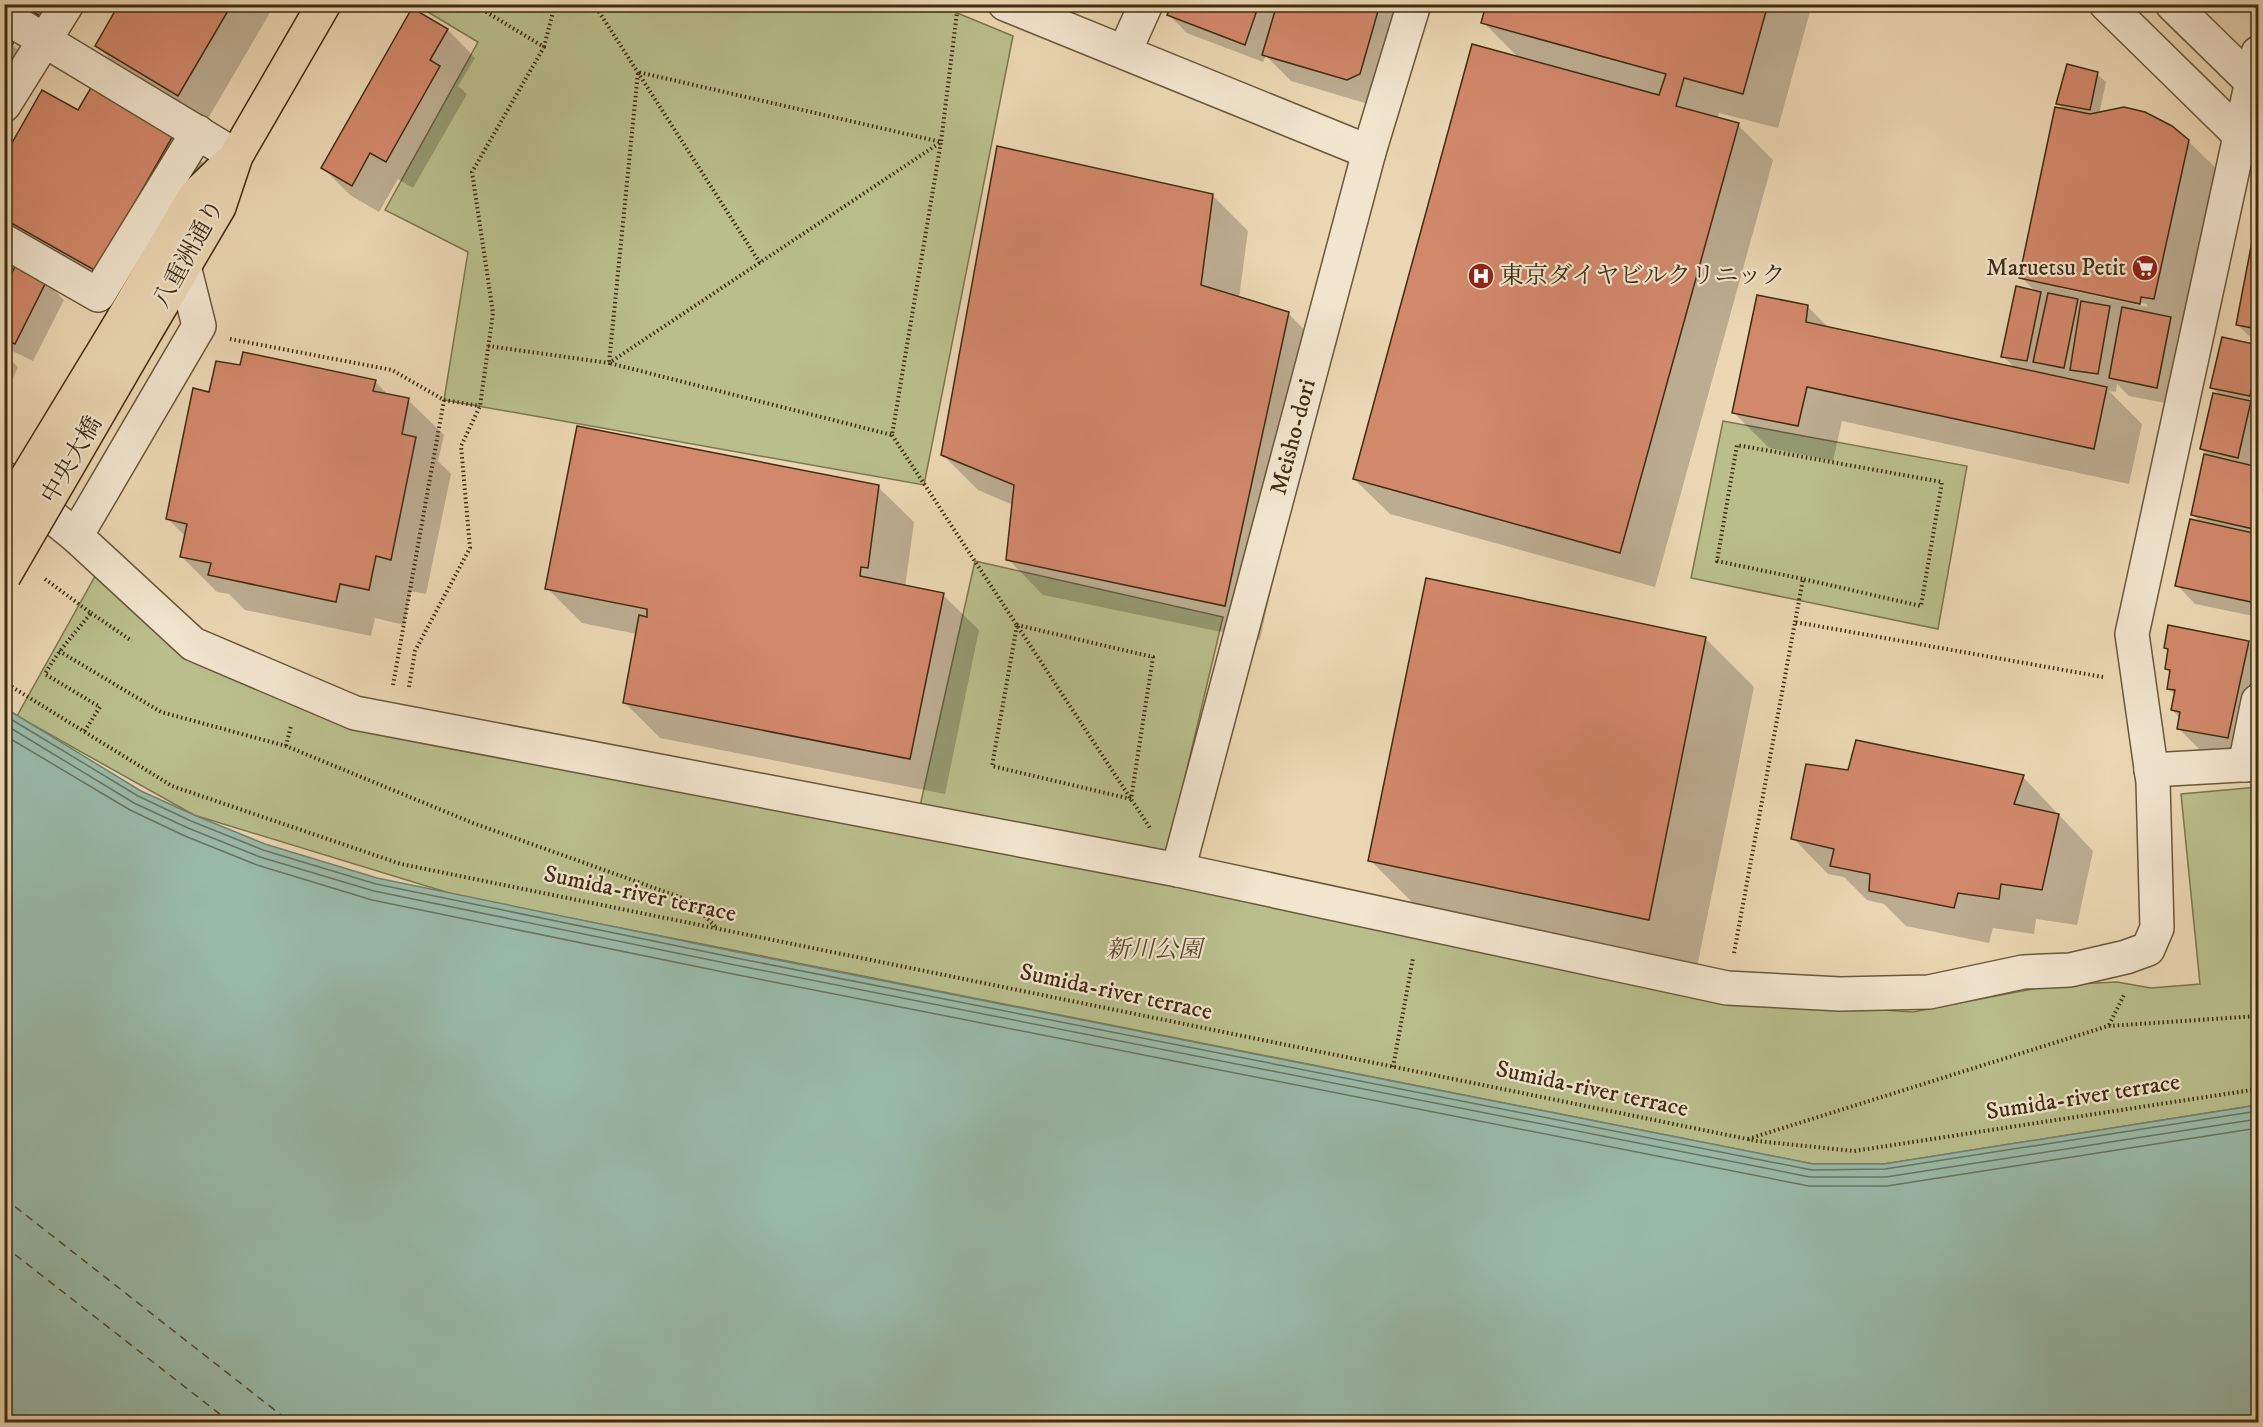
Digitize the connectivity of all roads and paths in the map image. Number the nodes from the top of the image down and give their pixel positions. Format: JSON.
{"nodes":[{"id":1,"x":67,"y":4,"type":"edge"},
{"id":2,"x":324,"y":4,"type":"edge"},
{"id":3,"x":473,"y":4,"type":"edge"},
{"id":4,"x":555,"y":4,"type":"edge"},
{"id":5,"x":594,"y":4,"type":"edge"},
{"id":6,"x":958,"y":4,"type":"edge"},
{"id":7,"x":1005,"y":4,"type":"edge"},
{"id":8,"x":1146,"y":4,"type":"edge"},
{"id":9,"x":1414,"y":4,"type":"edge"},
{"id":10,"x":2106,"y":4,"type":"edge"},
{"id":11,"x":2172,"y":4,"type":"edge"},
{"id":12,"x":4,"y":16,"type":"edge"},
{"id":13,"x":45,"y":39,"type":"junction"},
{"id":14,"x":544,"y":47,"type":"junction"},
{"id":15,"x":1125,"y":51,"type":"junction"},
{"id":16,"x":638,"y":72,"type":"junction"},
{"id":17,"x":2256,"y":74,"type":"edge"},
{"id":18,"x":4,"y":105,"type":"edge"},
{"id":19,"x":198,"y":132,"type":"junction"},
{"id":20,"x":941,"y":142,"type":"junction"},
{"id":21,"x":2250,"y":144,"type":"edge"},
{"id":22,"x":1369,"y":152,"type":"junction"},
{"id":23,"x":236,"y":156,"type":"junction"},
{"id":24,"x":4,"y":241,"type":"edge"},
{"id":25,"x":760,"y":263,"type":"junction"},
{"id":26,"x":184,"y":266,"type":"junction"},
{"id":27,"x":199,"y":326,"type":"junction"},
{"id":28,"x":128,"y":336,"type":"junction"},
{"id":29,"x":488,"y":346,"type":"junction"},
{"id":30,"x":609,"y":363,"type":"junction"},
{"id":31,"x":444,"y":400,"type":"junction"},
{"id":32,"x":480,"y":406,"type":"junction"},
{"id":33,"x":892,"y":435,"type":"junction"},
{"id":34,"x":4,"y":478,"type":"edge"},
{"id":35,"x":4,"y":515,"type":"edge"},
{"id":36,"x":75,"y":536,"type":"junction"},
{"id":37,"x":10,"y":567,"type":"edge"},
{"id":38,"x":1803,"y":579,"type":"junction"},
{"id":39,"x":1795,"y":622,"type":"junction"},
{"id":40,"x":1017,"y":625,"type":"junction"},
{"id":41,"x":59,"y":651,"type":"junction"},
{"id":42,"x":4,"y":682,"type":"edge"},
{"id":43,"x":2139,"y":684,"type":"junction"},
{"id":44,"x":2259,"y":701,"type":"edge"},
{"id":45,"x":395,"y":719,"type":"junction"},
{"id":46,"x":84,"y":732,"type":"junction"},
{"id":47,"x":2252,"y":765,"type":"edge"},
{"id":48,"x":2151,"y":770,"type":"junction"},
{"id":49,"x":1131,"y":799,"type":"junction"},
{"id":50,"x":1178,"y":870,"type":"junction"},
{"id":51,"x":1420,"y":922,"type":"junction"},
{"id":52,"x":718,"y":929,"type":"junction"},
{"id":53,"x":1727,"y":988,"type":"junction"},
{"id":54,"x":2259,"y":1016,"type":"edge"},
{"id":55,"x":1393,"y":1067,"type":"junction"},
{"id":56,"x":2259,"y":1089,"type":"edge"},
{"id":57,"x":1748,"y":1139,"type":"junction"}],
"edges":[{"from":1,"to":13,"type":"street"},
{"from":2,"to":23,"type":"main road"},
{"from":3,"to":14,"type":"path"},
{"from":4,"to":14,"type":"path"},
{"from":5,"to":16,"type":"path"},
{"from":6,"to":20,"type":"path"},
{"from":7,"to":15,"type":"street"},
{"from":8,"to":15,"type":"street"},
{"from":9,"to":22,"type":"street","name":"Meisho-dori"},
{"from":10,"to":21,"type":"street"},
{"from":11,"to":17,"type":"street"},
{"from":12,"to":13,"type":"street"},
{"from":13,"to":18,"type":"street"},
{"from":13,"to":19,"type":"street"},
{"from":14,"to":29,"type":"path"},
{"from":15,"to":22,"type":"street"},
{"from":16,"to":20,"type":"path"},
{"from":16,"to":25,"type":"path"},
{"from":16,"to":30,"type":"path"},
{"from":17,"to":21,"type":"street"},
{"from":19,"to":23,"type":"street"},
{"from":19,"to":24,"type":"street"},
{"from":20,"to":25,"type":"path"},
{"from":20,"to":33,"type":"path"},
{"from":21,"to":43,"type":"street"},
{"from":22,"to":50,"type":"street","name":"Meisho-dori"},
{"from":23,"to":26,"type":"main road","name":"八重洲通り"},
{"from":23,"to":28,"type":"main road","name":"八重洲通り"},
{"from":25,"to":30,"type":"path"},
{"from":26,"to":27,"type":"street"},
{"from":26,"to":28,"type":"main road","name":"八重洲通り"},
{"from":27,"to":31,"type":"path"},
{"from":27,"to":36,"type":"street"},
{"from":28,"to":35,"type":"main road","name":"中央大橋","bridge":true},
{"from":28,"to":37,"type":"main road","name":"中央大橋","bridge":true},
{"from":29,"to":30,"type":"path"},
{"from":29,"to":32,"type":"path"},
{"from":30,"to":33,"type":"path"},
{"from":31,"to":32,"type":"path"},
{"from":31,"to":45,"type":"path"},
{"from":32,"to":45,"type":"path"},
{"from":33,"to":40,"type":"path"},
{"from":34,"to":36,"type":"street"},
{"from":36,"to":45,"type":"street"},
{"from":37,"to":41,"type":"path"},
{"from":38,"to":38,"type":"path"},
{"from":38,"to":39,"type":"path"},
{"from":39,"to":43,"type":"path"},
{"from":39,"to":53,"type":"path"},
{"from":40,"to":49,"type":"path"},
{"from":40,"to":49,"type":"path"},
{"from":40,"to":49,"type":"path"},
{"from":41,"to":46,"type":"path"},
{"from":41,"to":52,"type":"path"},
{"from":42,"to":46,"type":"path","name":"Sumida-river terrace"},
{"from":43,"to":48,"type":"street"},
{"from":44,"to":47,"type":"street"},
{"from":45,"to":50,"type":"street"},
{"from":46,"to":52,"type":"path","name":"Sumida-river terrace"},
{"from":47,"to":48,"type":"street"},
{"from":48,"to":53,"type":"street"},
{"from":49,"to":50,"type":"path"},
{"from":50,"to":51,"type":"street"},
{"from":51,"to":53,"type":"street"},
{"from":51,"to":55,"type":"path"},
{"from":52,"to":55,"type":"path","name":"Sumida-river terrace"},
{"from":54,"to":57,"type":"path"},
{"from":55,"to":57,"type":"path","name":"Sumida-river terrace"},
{"from":56,"to":57,"type":"path","name":"Sumida-river terrace"}]}
